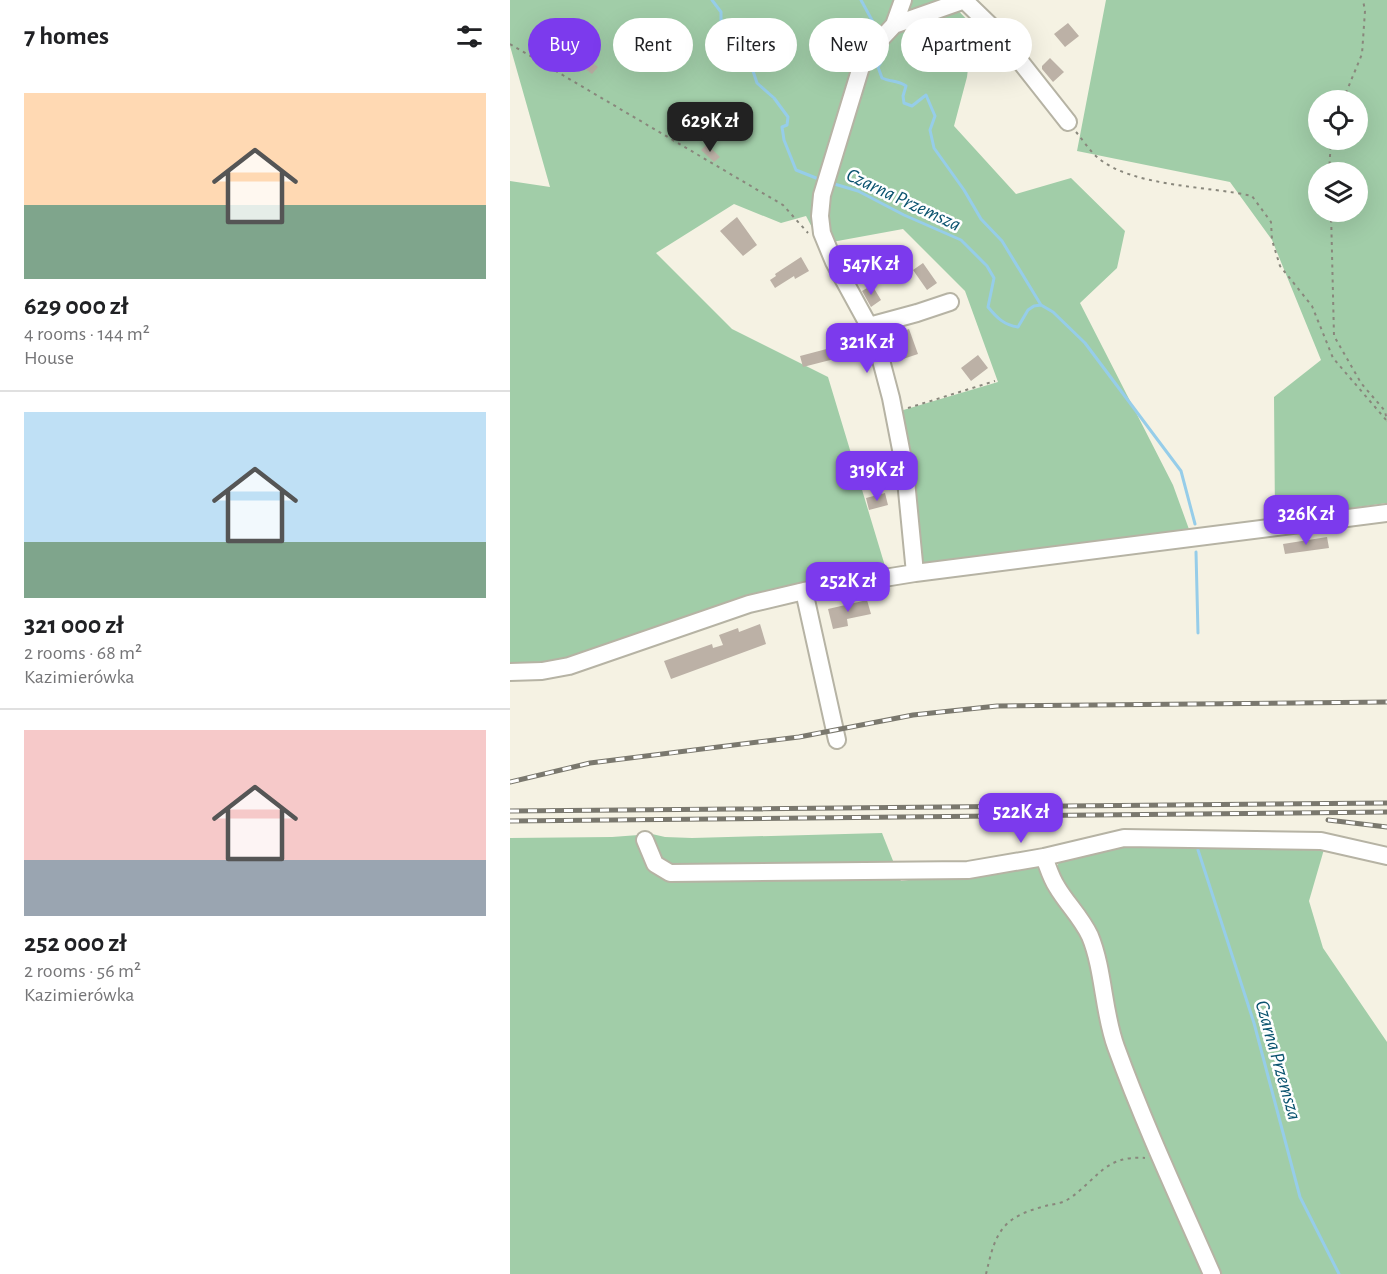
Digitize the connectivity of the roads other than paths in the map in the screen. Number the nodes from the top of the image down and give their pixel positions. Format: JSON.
{"nodes":[{"id":1,"x":903,"y":0,"type":"edge"},
{"id":2,"x":965,"y":0,"type":"edge"},
{"id":3,"x":889,"y":28,"type":"edge"},
{"id":4,"x":889,"y":33,"type":"edge"},
{"id":5,"x":859,"y":72,"type":"edge"},
{"id":6,"x":1068,"y":122,"type":"road end"},
{"id":7,"x":950,"y":302,"type":"dead end"},
{"id":8,"x":868,"y":326,"type":"junction"},
{"id":9,"x":1387,"y":513,"type":"edge"},
{"id":10,"x":915,"y":573,"type":"junction"},
{"id":11,"x":804,"y":591,"type":"junction"},
{"id":12,"x":510,"y":672,"type":"edge"},
{"id":13,"x":837,"y":740,"type":"dead end"},
{"id":14,"x":645,"y":840,"type":"dead end"},
{"id":15,"x":1387,"y":856,"type":"edge"},
{"id":16,"x":1044,"y":857,"type":"junction"},
{"id":17,"x":1212,"y":1274,"type":"edge"}],
"edges":[{"from":1,"to":3,"type":"street"},
{"from":2,"to":4,"type":"street"},
{"from":2,"to":6,"type":"street"},
{"from":5,"to":8,"type":"street"},
{"from":7,"to":8,"type":"street"},
{"from":8,"to":10,"type":"street"},
{"from":9,"to":10,"type":"street"},
{"from":10,"to":11,"type":"street"},
{"from":11,"to":12,"type":"street"},
{"from":11,"to":13,"type":"street"},
{"from":14,"to":16,"type":"street"},
{"from":15,"to":16,"type":"street"},
{"from":16,"to":17,"type":"street"}]}
